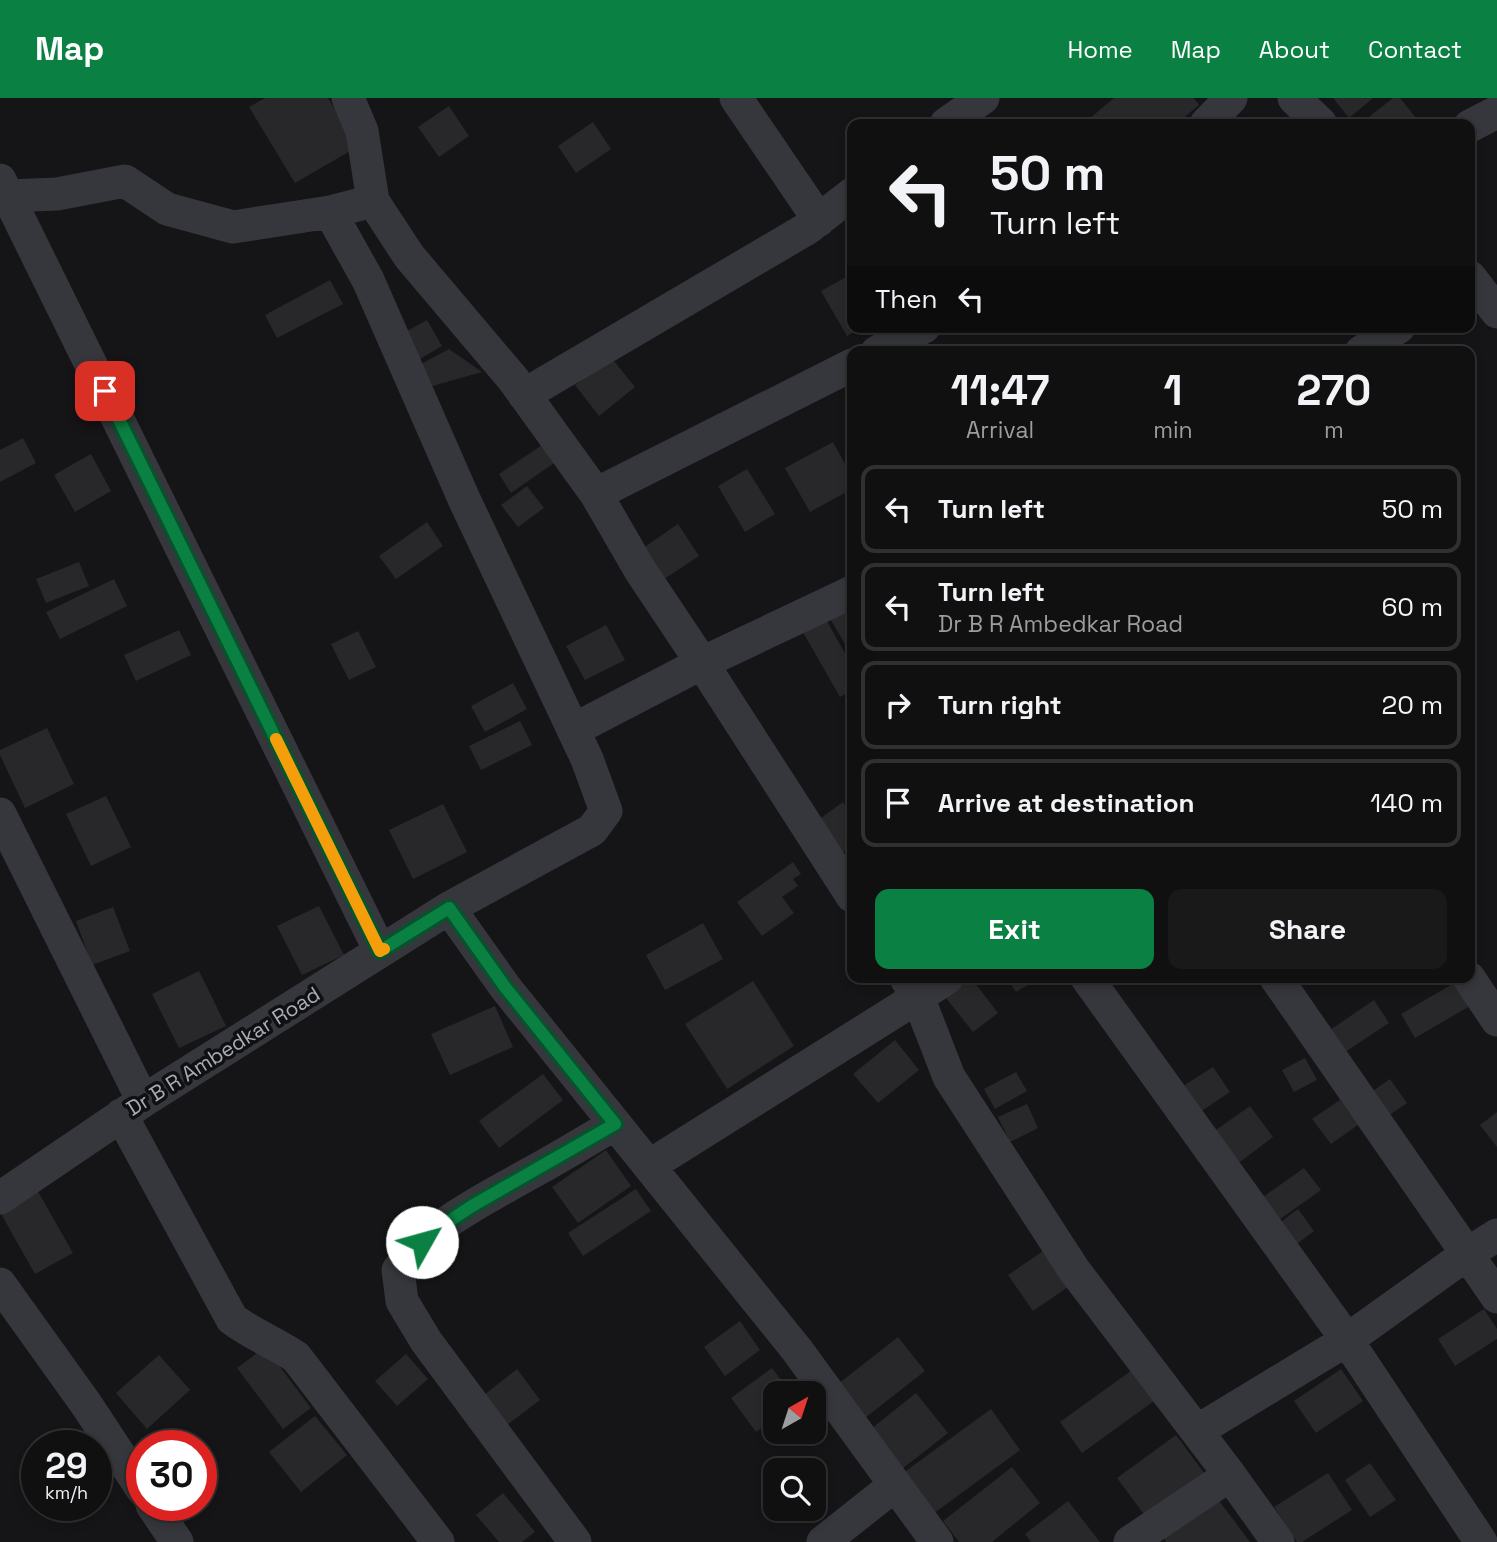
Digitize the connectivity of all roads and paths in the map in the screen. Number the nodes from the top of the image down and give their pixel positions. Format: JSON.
{"nodes":[{"id":1,"x":348,"y":98,"type":"edge"},
{"id":2,"x":736,"y":98,"type":"edge"},
{"id":3,"x":983,"y":98,"type":"edge"},
{"id":4,"x":1231,"y":98,"type":"edge"},
{"id":5,"x":1294,"y":98,"type":"edge"},
{"id":6,"x":1497,"y":112,"type":"edge"},
{"id":7,"x":953,"y":119,"type":"edge"},
{"id":8,"x":1211,"y":119,"type":"edge"},
{"id":9,"x":1316,"y":119,"type":"edge"},
{"id":10,"x":1475,"y":123,"type":"edge"},
{"id":11,"x":3,"y":192,"type":"edge"},
{"id":12,"x":847,"y":198,"type":"edge"},
{"id":13,"x":373,"y":201,"type":"junction"},
{"id":14,"x":330,"y":212,"type":"junction"},
{"id":15,"x":819,"y":220,"type":"junction"},
{"id":16,"x":1475,"y":283,"type":"edge"},
{"id":17,"x":1497,"y":312,"type":"edge"},
{"id":18,"x":913,"y":333,"type":"edge"},
{"id":19,"x":1390,"y":333,"type":"edge"},
{"id":20,"x":888,"y":346,"type":"edge"},
{"id":21,"x":1370,"y":346,"type":"edge"},
{"id":22,"x":847,"y":368,"type":"edge"},
{"id":23,"x":524,"y":395,"type":"junction"},
{"id":24,"x":596,"y":494,"type":"junction"},
{"id":25,"x":847,"y":594,"type":"edge"},
{"id":26,"x":702,"y":663,"type":"junction"},
{"id":27,"x":573,"y":730,"type":"junction"},
{"id":28,"x":0,"y":814,"type":"edge"},
{"id":29,"x":847,"y":888,"type":"edge"},
{"id":30,"x":449,"y":908,"type":"junction"},
{"id":31,"x":380,"y":951,"type":"junction"},
{"id":32,"x":930,"y":983,"type":"edge"},
{"id":33,"x":1091,"y":983,"type":"edge"},
{"id":34,"x":1279,"y":983,"type":"edge"},
{"id":35,"x":1472,"y":983,"type":"edge"},
{"id":36,"x":912,"y":988,"type":"edge"},
{"id":37,"x":1497,"y":1020,"type":"edge"},
{"id":38,"x":132,"y":1108,"type":"junction"},
{"id":39,"x":615,"y":1124,"type":"junction"},
{"id":40,"x":649,"y":1166,"type":"junction"},
{"id":41,"x":0,"y":1198,"type":"edge"},
{"id":42,"x":1497,"y":1235,"type":"edge"},
{"id":43,"x":1467,"y":1254,"type":"junction"},
{"id":44,"x":0,"y":1284,"type":"edge"},
{"id":45,"x":1497,"y":1297,"type":"edge"},
{"id":46,"x":1348,"y":1340,"type":"junction"},
{"id":47,"x":1197,"y":1431,"type":"junction"},
{"id":48,"x":126,"y":1465,"type":"edge"},
{"id":49,"x":1230,"y":1475,"type":"junction"},
{"id":50,"x":895,"y":1485,"type":"junction"},
{"id":51,"x":163,"y":1521,"type":"edge"},
{"id":52,"x":177,"y":1542,"type":"edge"},
{"id":53,"x":438,"y":1542,"type":"edge"},
{"id":54,"x":575,"y":1542,"type":"edge"},
{"id":55,"x":823,"y":1542,"type":"edge"},
{"id":56,"x":937,"y":1542,"type":"edge"},
{"id":57,"x":1130,"y":1542,"type":"edge"},
{"id":58,"x":1278,"y":1542,"type":"edge"},
{"id":59,"x":1481,"y":1542,"type":"edge"}],
"edges":[{"from":1,"to":13,"type":"street"},
{"from":2,"to":15,"type":"street"},
{"from":3,"to":7,"type":"street"},
{"from":4,"to":8,"type":"street"},
{"from":5,"to":9,"type":"street"},
{"from":6,"to":10,"type":"street"},
{"from":11,"to":14,"type":"street"},
{"from":11,"to":31,"type":"street"},
{"from":12,"to":15,"type":"street"},
{"from":13,"to":14,"type":"street"},
{"from":13,"to":23,"type":"street"},
{"from":14,"to":27,"type":"street"},
{"from":15,"to":23,"type":"street"},
{"from":16,"to":17,"type":"street"},
{"from":18,"to":20,"type":"street"},
{"from":19,"to":21,"type":"street"},
{"from":22,"to":24,"type":"street"},
{"from":23,"to":24,"type":"street"},
{"from":24,"to":26,"type":"street"},
{"from":25,"to":26,"type":"street"},
{"from":26,"to":27,"type":"street"},
{"from":26,"to":29,"type":"street"},
{"from":27,"to":30,"type":"street","name":"Dr B R Ambedkar Road"},
{"from":28,"to":38,"type":"street"},
{"from":30,"to":31,"type":"street","name":"Dr B R Ambedkar Road"},
{"from":30,"to":39,"type":"street"},
{"from":31,"to":38,"type":"street","name":"Dr B R Ambedkar Road"},
{"from":32,"to":36,"type":"street"},
{"from":33,"to":46,"type":"street"},
{"from":34,"to":43,"type":"street"},
{"from":35,"to":37,"type":"street"},
{"from":36,"to":40,"type":"street"},
{"from":36,"to":47,"type":"street"},
{"from":38,"to":41,"type":"street","name":"Dr B R Ambedkar Road"},
{"from":38,"to":53,"type":"street"},
{"from":39,"to":40,"type":"street"},
{"from":39,"to":54,"type":"street"},
{"from":40,"to":50,"type":"street"},
{"from":42,"to":43,"type":"street"},
{"from":43,"to":45,"type":"street"},
{"from":43,"to":46,"type":"street"},
{"from":44,"to":48,"type":"street"},
{"from":46,"to":47,"type":"street"},
{"from":46,"to":59,"type":"street"},
{"from":47,"to":49,"type":"street"},
{"from":49,"to":57,"type":"street"},
{"from":49,"to":58,"type":"street"},
{"from":50,"to":55,"type":"street"},
{"from":50,"to":56,"type":"street"},
{"from":51,"to":52,"type":"street"}]}
